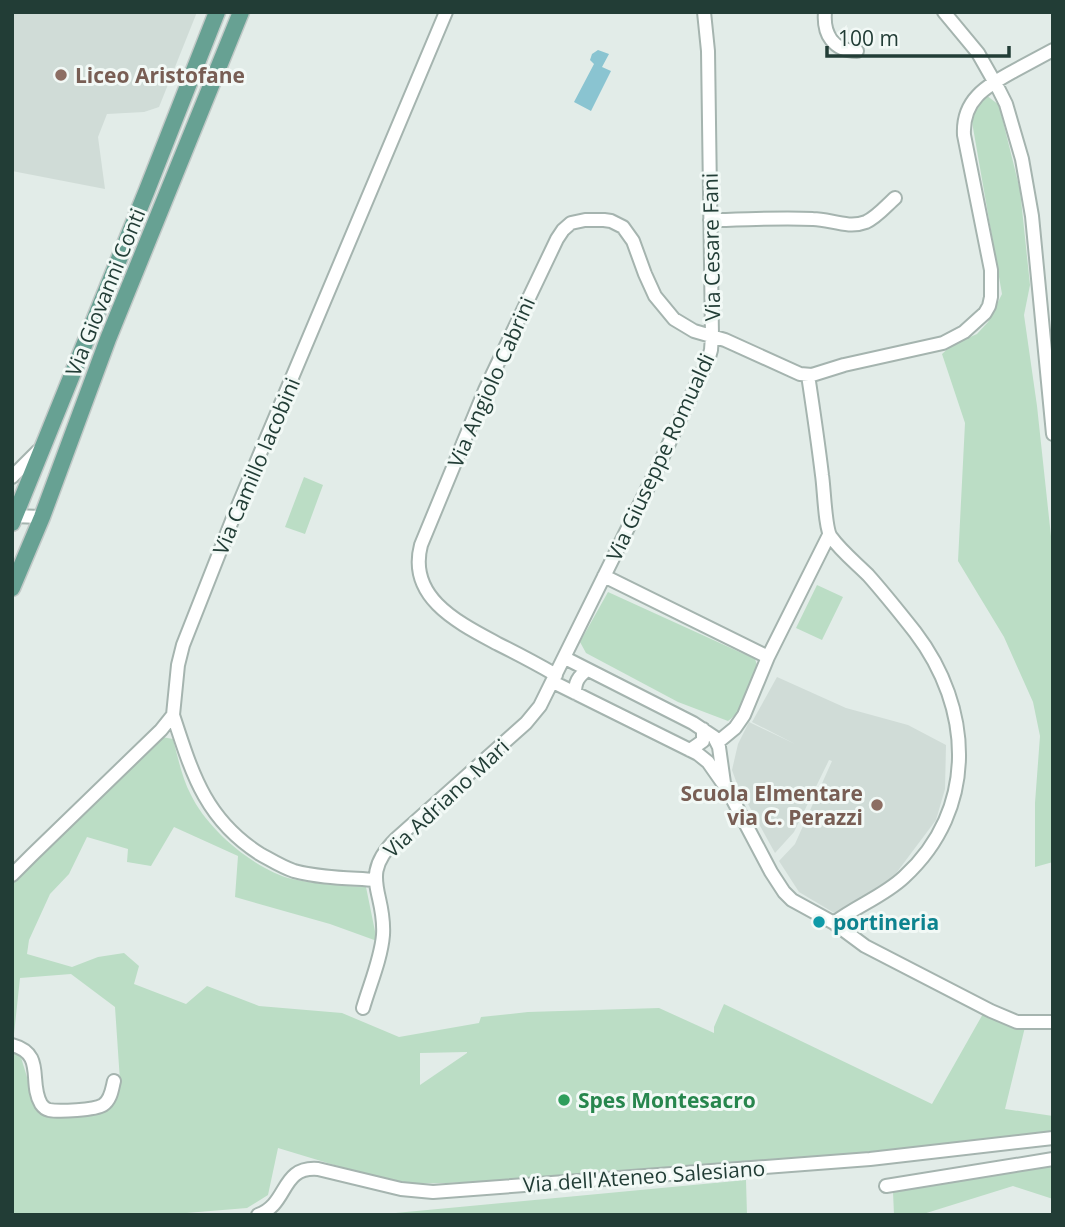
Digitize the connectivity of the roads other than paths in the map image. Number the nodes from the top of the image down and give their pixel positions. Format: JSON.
{"nodes":[{"id":1,"x":217,"y":12,"type":"edge"},
{"id":2,"x":240,"y":12,"type":"edge"},
{"id":3,"x":446,"y":12,"type":"edge"},
{"id":4,"x":704,"y":12,"type":"edge"},
{"id":5,"x":825,"y":12,"type":"edge"},
{"id":6,"x":944,"y":12,"type":"edge"},
{"id":7,"x":1053,"y":50,"type":"edge"},
{"id":8,"x":857,"y":51,"type":"dead end"},
{"id":9,"x":995,"y":82,"type":"junction"},
{"id":10,"x":895,"y":198,"type":"dead end"},
{"id":11,"x":710,"y":220,"type":"junction"},
{"id":12,"x":712,"y":336,"type":"junction"},
{"id":13,"x":808,"y":375,"type":"junction"},
{"id":14,"x":1053,"y":434,"type":"edge"},
{"id":15,"x":44,"y":445,"type":"junction"},
{"id":16,"x":12,"y":477,"type":"edge"},
{"id":17,"x":42,"y":517,"type":"junction"},
{"id":18,"x":13,"y":518,"type":"edge"},
{"id":19,"x":829,"y":535,"type":"junction"},
{"id":20,"x":604,"y":576,"type":"junction"},
{"id":21,"x":12,"y":588,"type":"edge"},
{"id":22,"x":768,"y":657,"type":"junction"},
{"id":23,"x":565,"y":658,"type":"junction"},
{"id":24,"x":587,"y":670,"type":"junction"},
{"id":25,"x":555,"y":678,"type":"junction"},
{"id":26,"x":575,"y":692,"type":"junction"},
{"id":27,"x":173,"y":715,"type":"junction"},
{"id":28,"x":703,"y":729,"type":"junction"},
{"id":29,"x":718,"y":743,"type":"junction"},
{"id":30,"x":690,"y":750,"type":"junction"},
{"id":31,"x":724,"y":783,"type":"junction"},
{"id":32,"x":12,"y":875,"type":"edge"},
{"id":33,"x":375,"y":880,"type":"junction"},
{"id":34,"x":834,"y":923,"type":"junction"},
{"id":35,"x":363,"y":1008,"type":"dead end"},
{"id":36,"x":1053,"y":1022,"type":"edge"},
{"id":37,"x":12,"y":1045,"type":"edge"},
{"id":38,"x":114,"y":1081,"type":"dead end"},
{"id":39,"x":1053,"y":1138,"type":"edge"},
{"id":40,"x":1053,"y":1159,"type":"edge"},
{"id":41,"x":886,"y":1186,"type":"dead end"},
{"id":42,"x":258,"y":1215,"type":"edge"}],
"edges":[{"from":1,"to":15,"type":"main road","name":"Via Giovanni Conti"},
{"from":2,"to":17,"type":"main road","name":"Via Giovanni Conti"},
{"from":3,"to":27,"type":"street","name":"Via Camillo Iacobini"},
{"from":4,"to":11,"type":"street","name":"Via Cesare Fani"},
{"from":5,"to":8,"type":"street"},
{"from":6,"to":9,"type":"street"},
{"from":7,"to":9,"type":"street"},
{"from":9,"to":13,"type":"street"},
{"from":9,"to":14,"type":"street"},
{"from":10,"to":11,"type":"street"},
{"from":11,"to":12,"type":"street","name":"Via Cesare Fani"},
{"from":12,"to":13,"type":"street","name":"Via Cesare Fani"},
{"from":12,"to":20,"type":"street","name":"Via Giuseppe Romualdi"},
{"from":12,"to":25,"type":"street","name":"Via Angiolo Cabrini"},
{"from":13,"to":19,"type":"street"},
{"from":15,"to":16,"type":"street"},
{"from":15,"to":18,"type":"main road","name":"Via Giovanni Conti"},
{"from":17,"to":18,"type":"street"},
{"from":17,"to":21,"type":"main road","name":"Via Giovanni Conti"},
{"from":19,"to":22,"type":"street"},
{"from":19,"to":34,"type":"street"},
{"from":20,"to":22,"type":"street"},
{"from":20,"to":23,"type":"street","name":"Via Giuseppe Romualdi"},
{"from":22,"to":29,"type":"street"},
{"from":23,"to":24,"type":"street"},
{"from":23,"to":25,"type":"street","name":"Via Adriano Mari"},
{"from":24,"to":26,"type":"street"},
{"from":24,"to":28,"type":"street"},
{"from":25,"to":26,"type":"street","name":"Via Angiolo Cabrini"},
{"from":25,"to":33,"type":"street","name":"Via Adriano Mari"},
{"from":26,"to":30,"type":"street","name":"Via Angiolo Cabrini"},
{"from":27,"to":32,"type":"street"},
{"from":27,"to":33,"type":"street"},
{"from":28,"to":29,"type":"street"},
{"from":28,"to":30,"type":"street"},
{"from":29,"to":31,"type":"street"},
{"from":30,"to":31,"type":"street","name":"Via Angiolo Cabrini"},
{"from":31,"to":34,"type":"street"},
{"from":33,"to":35,"type":"street","name":"Via Adriano Mari"},
{"from":34,"to":36,"type":"street"},
{"from":37,"to":38,"type":"street"},
{"from":39,"to":42,"type":"street","name":"Via dell'Ateneo Salesiano"},
{"from":40,"to":41,"type":"street"}]}
